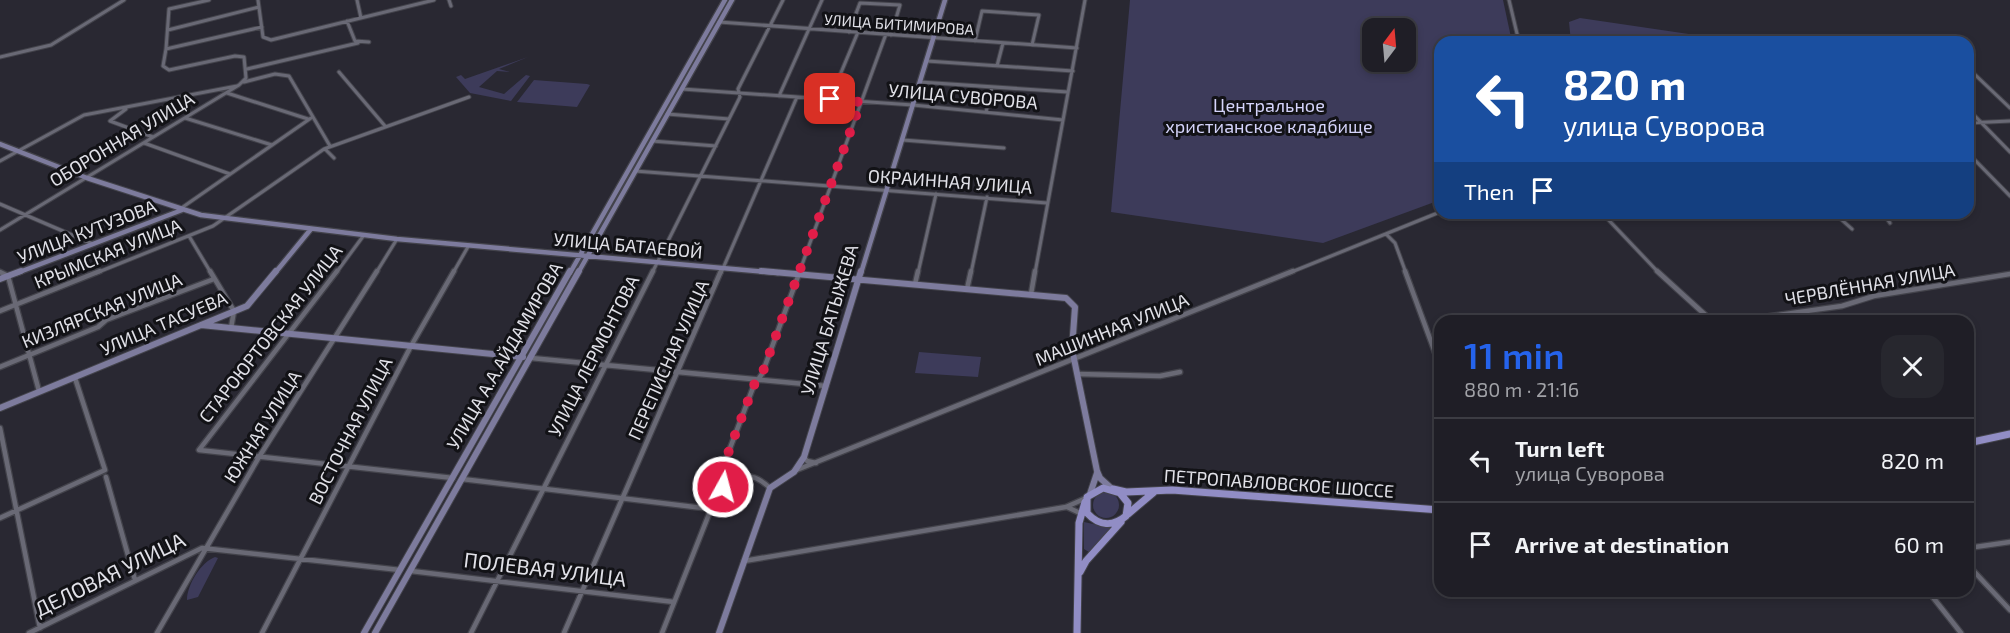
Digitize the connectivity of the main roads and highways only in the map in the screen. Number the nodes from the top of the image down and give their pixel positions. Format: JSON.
{"nodes":[{"id":1,"x":726,"y":0,"type":"edge"},
{"id":2,"x":732,"y":0,"type":"edge"},
{"id":3,"x":945,"y":0,"type":"edge"},
{"id":4,"x":0,"y":144,"type":"edge"},
{"id":5,"x":181,"y":210,"type":"junction"},
{"id":6,"x":311,"y":229,"type":"junction"},
{"id":7,"x":580,"y":256,"type":"junction"},
{"id":8,"x":588,"y":256,"type":"junction"},
{"id":9,"x":0,"y":279,"type":"edge"},
{"id":10,"x":858,"y":281,"type":"junction"},
{"id":11,"x":199,"y":325,"type":"junction"},
{"id":12,"x":523,"y":357,"type":"junction"},
{"id":13,"x":531,"y":358,"type":"junction"},
{"id":14,"x":0,"y":408,"type":"edge"},
{"id":15,"x":2010,"y":434,"type":"edge"},
{"id":16,"x":1974,"y":442,"type":"edge"},
{"id":17,"x":1097,"y":471,"type":"junction"},
{"id":18,"x":1113,"y":489,"type":"junction"},
{"id":19,"x":1155,"y":491,"type":"junction"},
{"id":20,"x":1087,"y":498,"type":"junction"},
{"id":21,"x":1434,"y":510,"type":"edge"},
{"id":22,"x":1124,"y":518,"type":"junction"},
{"id":23,"x":1078,"y":575,"type":"junction"},
{"id":24,"x":385,"y":596,"type":"junction"},
{"id":25,"x":393,"y":598,"type":"junction"},
{"id":26,"x":364,"y":633,"type":"edge"},
{"id":27,"x":375,"y":633,"type":"edge"},
{"id":28,"x":719,"y":633,"type":"edge"},
{"id":29,"x":1077,"y":633,"type":"edge"}],
"edges":[{"from":1,"to":7,"type":"main road","name":"УЛИЦА А.А.АЙДАМИРОВА"},
{"from":2,"to":8,"type":"main road","name":"УЛИЦА А.А.АЙДАМИРОВА"},
{"from":3,"to":10,"type":"main road","name":"УЛИЦА БАТЫЖЕВА"},
{"from":4,"to":5,"type":"main road","name":"УЛИЦА БАТАЕВОЙ"},
{"from":5,"to":6,"type":"main road","name":"УЛИЦА БАТАЕВОЙ"},
{"from":5,"to":9,"type":"main road","name":"УЛИЦА КУТУЗОВА"},
{"from":6,"to":7,"type":"main road","name":"УЛИЦА БАТАЕВОЙ"},
{"from":6,"to":11,"type":"main road","name":"УЛИЦА ТАСУЕВА"},
{"from":7,"to":8,"type":"main road","name":"УЛИЦА БАТАЕВОЙ"},
{"from":7,"to":12,"type":"main road","name":"УЛИЦА А.А.АЙДАМИРОВА"},
{"from":8,"to":10,"type":"main road","name":"УЛИЦА БАТАЕВОЙ"},
{"from":8,"to":13,"type":"main road","name":"УЛИЦА А.А.АЙДАМИРОВА"},
{"from":10,"to":17,"type":"main road","name":"УЛИЦА БАТАЕВОЙ"},
{"from":10,"to":28,"type":"main road","name":"УЛИЦА БАТЫЖЕВА"},
{"from":11,"to":12,"type":"main road"},
{"from":11,"to":14,"type":"main road","name":"УЛИЦА ТАСУЕВА"},
{"from":12,"to":13,"type":"main road"},
{"from":12,"to":24,"type":"main road","name":"УЛИЦА А.А.АЙДАМИРОВА"},
{"from":13,"to":25,"type":"main road","name":"УЛИЦА А.А.АЙДАМИРОВА"},
{"from":15,"to":16,"type":"main road"},
{"from":17,"to":18,"type":"main road"},
{"from":17,"to":20,"type":"main road"},
{"from":18,"to":19,"type":"main road"},
{"from":18,"to":20,"type":"main road"},
{"from":18,"to":22,"type":"main road"},
{"from":19,"to":21,"type":"main road","name":"ПЕТРОПАВЛОВСКОЕ ШОССЕ"},
{"from":19,"to":22,"type":"main road","name":"ПЕТРОПАВЛОВСКОЕ ШОССЕ"},
{"from":20,"to":22,"type":"main road"},
{"from":20,"to":23,"type":"main road"},
{"from":22,"to":23,"type":"main road","name":"ПЕТРОПАВЛОВСКОЕ ШОССЕ"},
{"from":23,"to":29,"type":"main road"},
{"from":24,"to":25,"type":"main road"},
{"from":24,"to":26,"type":"main road","name":"УЛИЦА А.А.АЙДАМИРОВА"},
{"from":25,"to":27,"type":"main road","name":"УЛИЦА А.А.АЙДАМИРОВА"}]}
